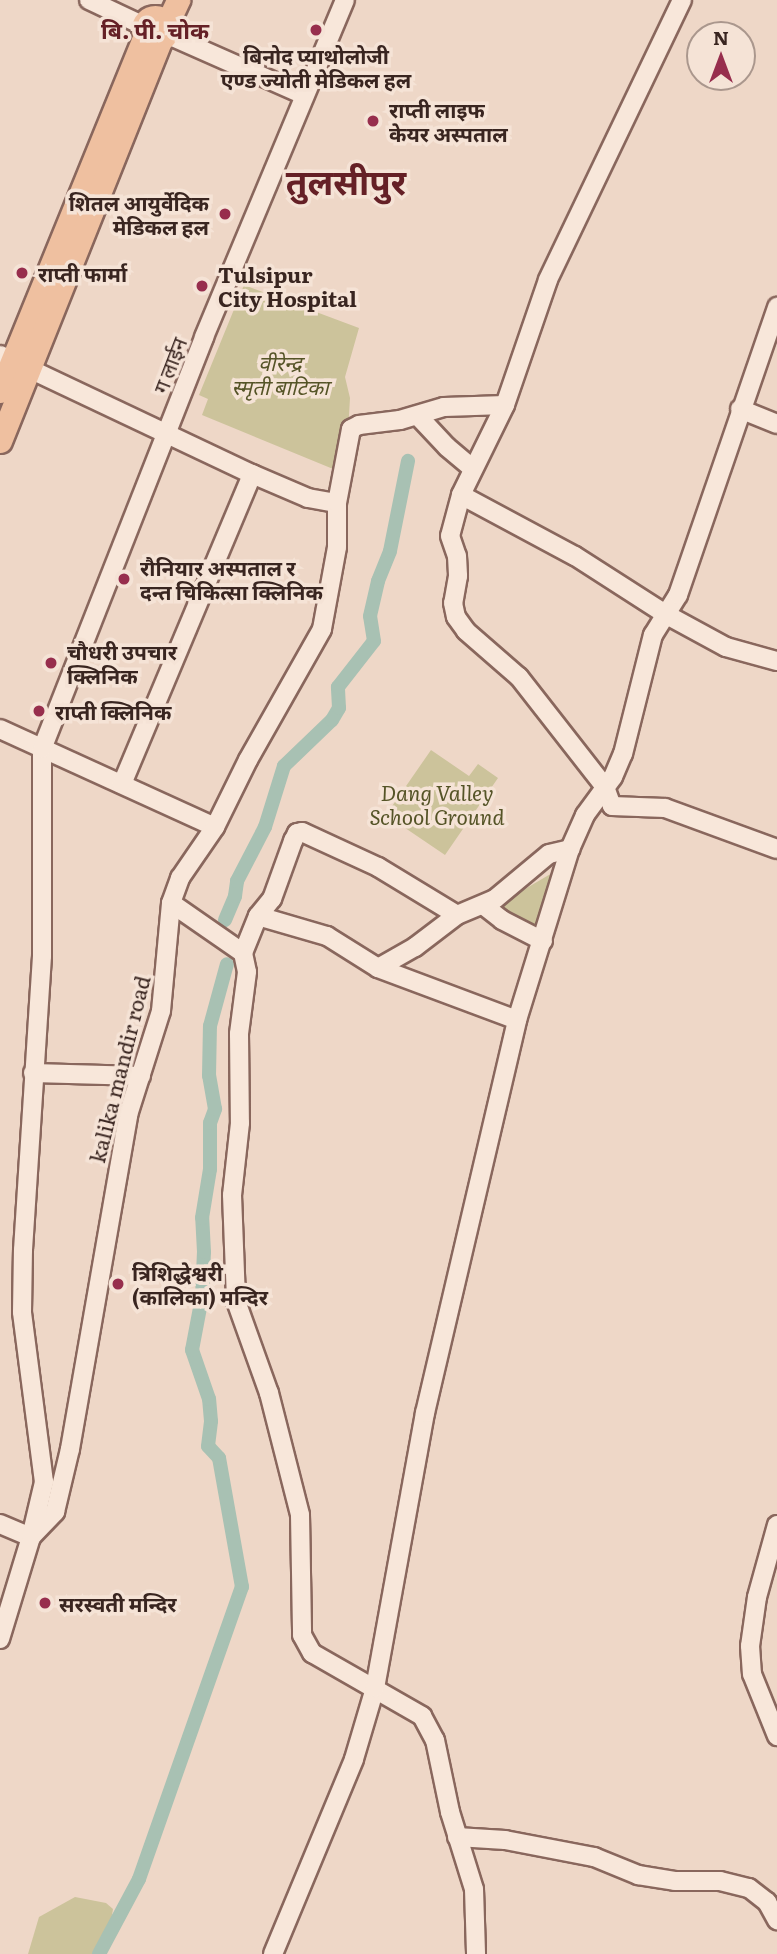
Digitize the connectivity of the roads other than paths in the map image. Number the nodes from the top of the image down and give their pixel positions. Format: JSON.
{"nodes":[{"id":1,"x":89,"y":0,"type":"edge"},
{"id":2,"x":178,"y":0,"type":"edge"},
{"id":3,"x":345,"y":0,"type":"edge"},
{"id":4,"x":682,"y":0,"type":"edge"},
{"id":5,"x":155,"y":26,"type":"edge"},
{"id":6,"x":304,"y":95,"type":"junction"},
{"id":7,"x":777,"y":307,"type":"edge"},
{"id":8,"x":14,"y":361,"type":"edge"},
{"id":9,"x":0,"y":391,"type":"edge"},
{"id":10,"x":505,"y":405,"type":"junction"},
{"id":11,"x":740,"y":409,"type":"junction"},
{"id":12,"x":418,"y":416,"type":"junction"},
{"id":13,"x":777,"y":424,"type":"edge"},
{"id":14,"x":166,"y":433,"type":"junction"},
{"id":15,"x":0,"y":442,"type":"edge"},
{"id":16,"x":473,"y":469,"type":"junction"},
{"id":17,"x":252,"y":474,"type":"junction"},
{"id":18,"x":461,"y":495,"type":"junction"},
{"id":19,"x":337,"y":503,"type":"junction"},
{"id":20,"x":667,"y":615,"type":"junction"},
{"id":21,"x":777,"y":661,"type":"edge"},
{"id":22,"x":0,"y":729,"type":"edge"},
{"id":23,"x":42,"y":748,"type":"junction"},
{"id":24,"x":122,"y":784,"type":"junction"},
{"id":25,"x":605,"y":787,"type":"junction"},
{"id":26,"x":215,"y":827,"type":"junction"},
{"id":27,"x":570,"y":849,"type":"junction"},
{"id":28,"x":777,"y":849,"type":"edge"},
{"id":29,"x":171,"y":903,"type":"junction"},
{"id":30,"x":482,"y":905,"type":"junction"},
{"id":31,"x":457,"y":915,"type":"junction"},
{"id":32,"x":258,"y":916,"type":"junction"},
{"id":33,"x":543,"y":941,"type":"junction"},
{"id":34,"x":243,"y":953,"type":"junction"},
{"id":35,"x":378,"y":968,"type":"junction"},
{"id":36,"x":517,"y":1020,"type":"junction"},
{"id":37,"x":33,"y":1073,"type":"junction"},
{"id":38,"x":141,"y":1076,"type":"junction"},
{"id":39,"x":0,"y":1524,"type":"edge"},
{"id":40,"x":777,"y":1525,"type":"edge"},
{"id":41,"x":31,"y":1537,"type":"junction"},
{"id":42,"x":0,"y":1639,"type":"edge"},
{"id":43,"x":375,"y":1688,"type":"junction"},
{"id":44,"x":777,"y":1736,"type":"edge"},
{"id":45,"x":457,"y":1837,"type":"junction"},
{"id":46,"x":777,"y":1920,"type":"edge"},
{"id":47,"x":273,"y":1954,"type":"edge"},
{"id":48,"x":476,"y":1954,"type":"edge"}],
"edges":[{"from":1,"to":5,"type":"street"},
{"from":2,"to":5,"type":"main road"},
{"from":3,"to":6,"type":"street","name":"ग लाईन"},
{"from":4,"to":10,"type":"street"},
{"from":5,"to":6,"type":"street"},
{"from":5,"to":8,"type":"main road"},
{"from":6,"to":14,"type":"street","name":"ग लाईन"},
{"from":7,"to":11,"type":"street"},
{"from":8,"to":9,"type":"main road"},
{"from":8,"to":14,"type":"street"},
{"from":8,"to":15,"type":"main road"},
{"from":10,"to":12,"type":"street"},
{"from":10,"to":16,"type":"street"},
{"from":11,"to":13,"type":"street"},
{"from":11,"to":20,"type":"street"},
{"from":12,"to":16,"type":"street"},
{"from":12,"to":19,"type":"street","name":"kalika mandir road"},
{"from":14,"to":17,"type":"street"},
{"from":14,"to":23,"type":"street","name":"ग लाईन"},
{"from":16,"to":18,"type":"street"},
{"from":17,"to":19,"type":"street"},
{"from":17,"to":24,"type":"street"},
{"from":18,"to":20,"type":"street"},
{"from":18,"to":25,"type":"street"},
{"from":19,"to":26,"type":"street","name":"kalika mandir road"},
{"from":20,"to":21,"type":"street"},
{"from":20,"to":25,"type":"street"},
{"from":22,"to":23,"type":"street"},
{"from":23,"to":24,"type":"street"},
{"from":23,"to":37,"type":"street"},
{"from":24,"to":26,"type":"street"},
{"from":25,"to":27,"type":"street"},
{"from":25,"to":28,"type":"street"},
{"from":26,"to":29,"type":"street","name":"kalika mandir road"},
{"from":27,"to":30,"type":"street"},
{"from":27,"to":33,"type":"street"},
{"from":29,"to":34,"type":"street"},
{"from":29,"to":38,"type":"street","name":"kalika mandir road"},
{"from":30,"to":31,"type":"street"},
{"from":30,"to":33,"type":"street"},
{"from":31,"to":32,"type":"street"},
{"from":31,"to":35,"type":"street"},
{"from":32,"to":34,"type":"street"},
{"from":32,"to":35,"type":"street"},
{"from":33,"to":36,"type":"street"},
{"from":34,"to":43,"type":"street"},
{"from":35,"to":36,"type":"street"},
{"from":36,"to":43,"type":"street"},
{"from":37,"to":38,"type":"street"},
{"from":37,"to":41,"type":"street"},
{"from":38,"to":41,"type":"street","name":"kalika mandir road"},
{"from":39,"to":41,"type":"street"},
{"from":40,"to":44,"type":"street"},
{"from":41,"to":42,"type":"street"},
{"from":43,"to":45,"type":"street"},
{"from":43,"to":47,"type":"street"},
{"from":45,"to":46,"type":"street"},
{"from":45,"to":48,"type":"street"}]}
